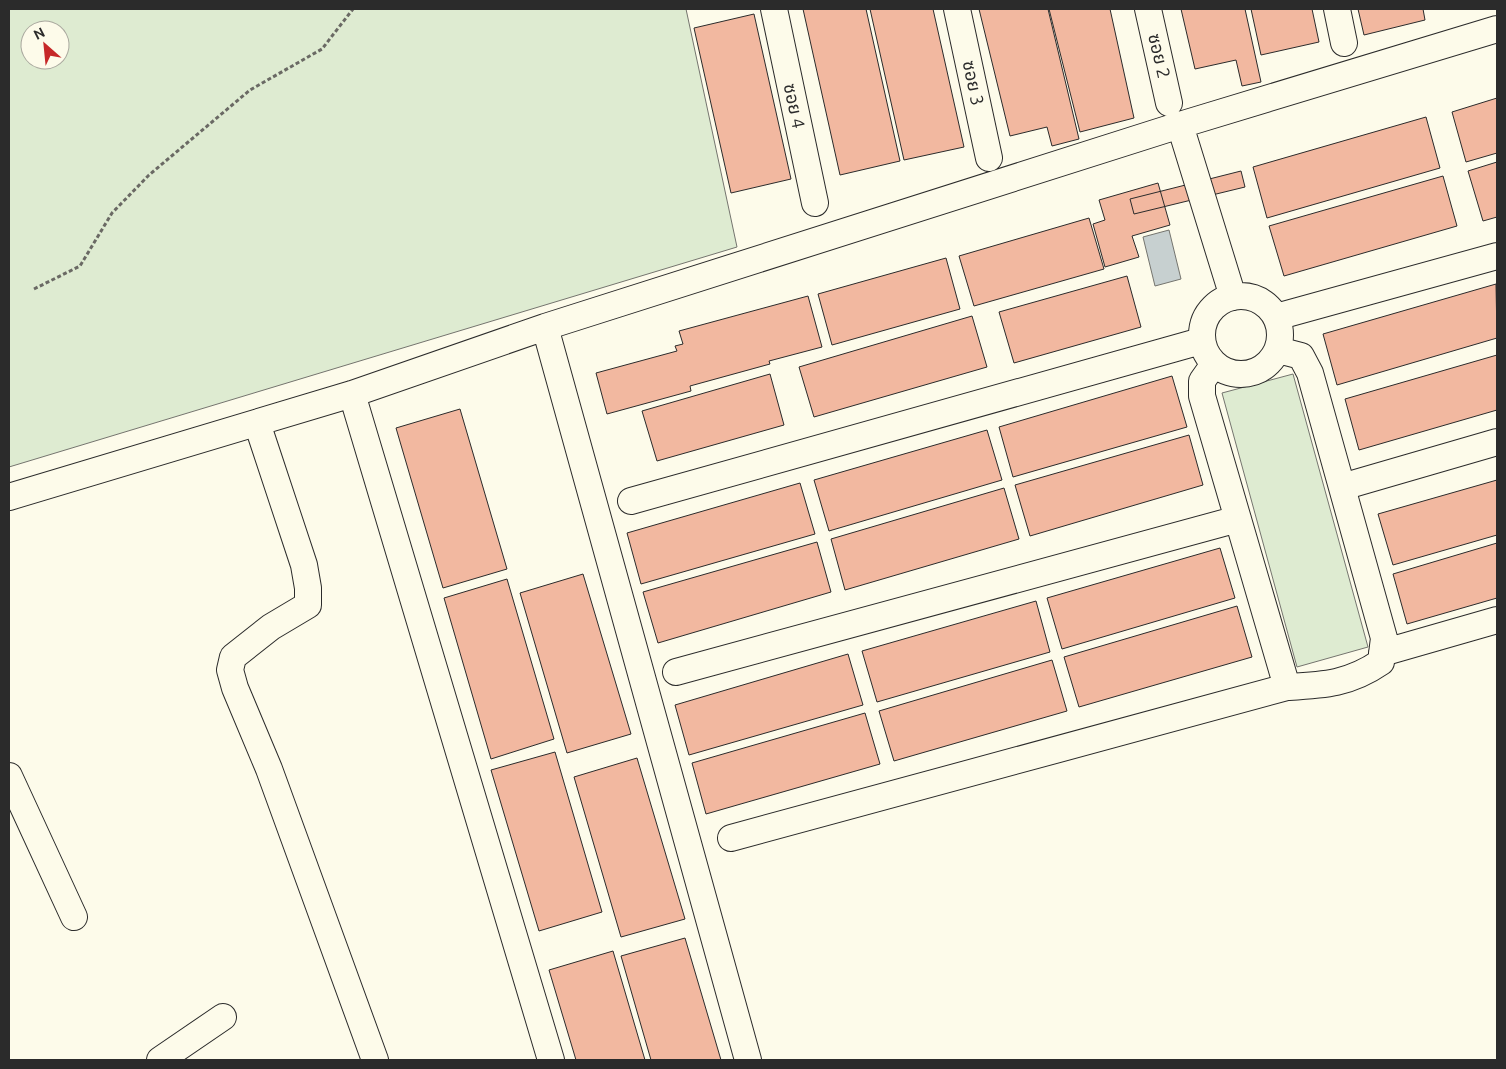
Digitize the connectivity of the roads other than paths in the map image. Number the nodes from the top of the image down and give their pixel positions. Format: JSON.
{"nodes":[{"id":1,"x":774,"y":9,"type":"edge"},
{"id":2,"x":958,"y":9,"type":"edge"},
{"id":3,"x":1148,"y":9,"type":"edge"},
{"id":4,"x":1337,"y":9,"type":"edge"},
{"id":5,"x":1497,"y":29,"type":"edge"},
{"id":6,"x":1344,"y":43,"type":"dead end"},
{"id":7,"x":1175,"y":114,"type":"junction"},
{"id":8,"x":989,"y":158,"type":"dead end"},
{"id":9,"x":815,"y":203,"type":"dead end"},
{"id":10,"x":1497,"y":256,"type":"edge"},
{"id":11,"x":1233,"y":297,"type":"junction"},
{"id":12,"x":1276,"y":317,"type":"junction"},
{"id":13,"x":545,"y":327,"type":"junction"},
{"id":14,"x":1201,"y":341,"type":"junction"},
{"id":15,"x":1278,"y":350,"type":"junction"},
{"id":16,"x":1214,"y":364,"type":"junction"},
{"id":17,"x":352,"y":394,"type":"junction"},
{"id":18,"x":257,"y":423,"type":"junction"},
{"id":19,"x":1497,"y":442,"type":"edge"},
{"id":20,"x":1342,"y":487,"type":"junction"},
{"id":21,"x":9,"y":497,"type":"edge"},
{"id":22,"x":631,"y":501,"type":"dead end"},
{"id":23,"x":1238,"y":519,"type":"junction"},
{"id":24,"x":1497,"y":620,"type":"edge"},
{"id":25,"x":1382,"y":653,"type":"junction"},
{"id":26,"x":676,"y":672,"type":"dead end"},
{"id":27,"x":1287,"y":687,"type":"junction"},
{"id":28,"x":9,"y":776,"type":"edge"},
{"id":29,"x":731,"y":838,"type":"dead end"},
{"id":30,"x":74,"y":917,"type":"dead end"},
{"id":31,"x":223,"y":1017,"type":"dead end"},
{"id":32,"x":160,"y":1060,"type":"edge"},
{"id":33,"x":375,"y":1060,"type":"edge"},
{"id":34,"x":551,"y":1060,"type":"edge"},
{"id":35,"x":748,"y":1060,"type":"edge"}],
"edges":[{"from":1,"to":9,"type":"street","name":"ซอย 4"},
{"from":2,"to":8,"type":"street","name":"ซอย 3"},
{"from":3,"to":7,"type":"street","name":"ซอย 2"},
{"from":4,"to":6,"type":"street"},
{"from":5,"to":7,"type":"street"},
{"from":7,"to":11,"type":"street","name":"ซอย 2"},
{"from":7,"to":13,"type":"street"},
{"from":10,"to":12,"type":"street"},
{"from":11,"to":12,"type":"street"},
{"from":11,"to":14,"type":"street"},
{"from":12,"to":15,"type":"street"},
{"from":13,"to":17,"type":"street"},
{"from":13,"to":35,"type":"street"},
{"from":14,"to":16,"type":"street"},
{"from":14,"to":22,"type":"street"},
{"from":15,"to":16,"type":"street"},
{"from":15,"to":20,"type":"street"},
{"from":16,"to":23,"type":"street"},
{"from":17,"to":18,"type":"street"},
{"from":17,"to":34,"type":"street"},
{"from":18,"to":21,"type":"street"},
{"from":18,"to":33,"type":"street"},
{"from":19,"to":20,"type":"street"},
{"from":20,"to":25,"type":"street"},
{"from":23,"to":26,"type":"street"},
{"from":23,"to":27,"type":"street"},
{"from":24,"to":25,"type":"street"},
{"from":25,"to":27,"type":"street"},
{"from":27,"to":29,"type":"street"},
{"from":28,"to":30,"type":"street"},
{"from":31,"to":32,"type":"street"}]}
